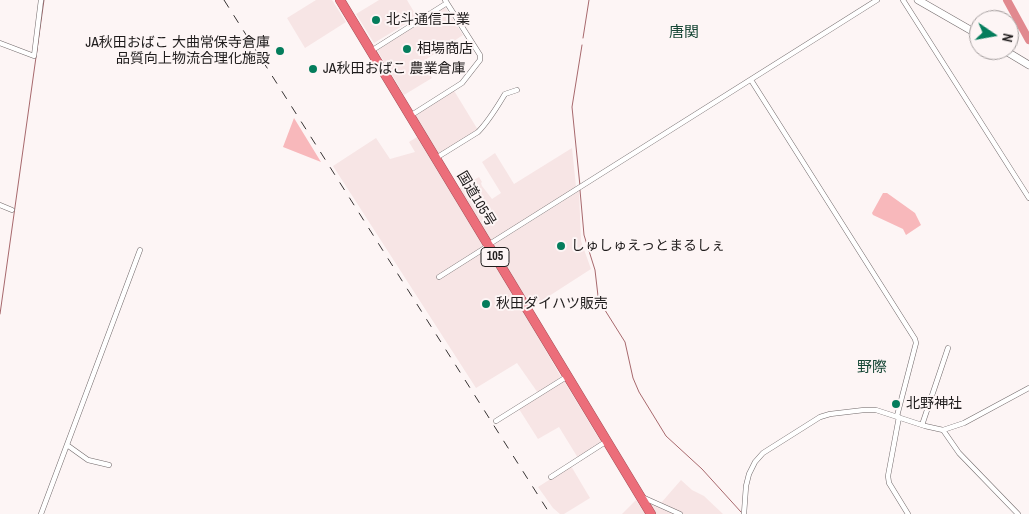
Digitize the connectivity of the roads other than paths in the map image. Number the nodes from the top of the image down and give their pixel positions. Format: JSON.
{"nodes":[{"id":1,"x":41,"y":0,"type":"edge"},
{"id":2,"x":340,"y":0,"type":"edge"},
{"id":3,"x":877,"y":0,"type":"edge"},
{"id":4,"x":903,"y":0,"type":"edge"},
{"id":5,"x":918,"y":0,"type":"edge"},
{"id":6,"x":446,"y":2,"type":"edge"},
{"id":7,"x":969,"y":29,"type":"edge"},
{"id":8,"x":0,"y":44,"type":"edge"},
{"id":9,"x":371,"y":51,"type":"junction"},
{"id":10,"x":751,"y":80,"type":"junction"},
{"id":11,"x":517,"y":90,"type":"dead end"},
{"id":12,"x":410,"y":116,"type":"junction"},
{"id":13,"x":436,"y":158,"type":"junction"},
{"id":14,"x":1029,"y":198,"type":"edge"},
{"id":15,"x":0,"y":205,"type":"edge"},
{"id":16,"x":12,"y":210,"type":"dead end"},
{"id":17,"x":488,"y":246,"type":"junction"},
{"id":18,"x":140,"y":250,"type":"dead end"},
{"id":19,"x":438,"y":277,"type":"dead end"},
{"id":20,"x":948,"y":348,"type":"dead end"},
{"id":21,"x":568,"y":376,"type":"junction"},
{"id":22,"x":1029,"y":388,"type":"edge"},
{"id":23,"x":898,"y":417,"type":"junction"},
{"id":24,"x":496,"y":421,"type":"dead end"},
{"id":25,"x":922,"y":425,"type":"junction"},
{"id":26,"x":943,"y":430,"type":"junction"},
{"id":27,"x":607,"y":441,"type":"junction"},
{"id":28,"x":67,"y":445,"type":"junction"},
{"id":29,"x":109,"y":465,"type":"dead end"},
{"id":30,"x":551,"y":477,"type":"dead end"},
{"id":31,"x":640,"y":495,"type":"junction"},
{"id":32,"x":41,"y":514,"type":"edge"},
{"id":33,"x":651,"y":514,"type":"edge"},
{"id":34,"x":680,"y":514,"type":"edge"},
{"id":35,"x":744,"y":514,"type":"edge"},
{"id":36,"x":908,"y":514,"type":"edge"},
{"id":37,"x":1018,"y":514,"type":"edge"}],
"edges":[{"from":1,"to":8,"type":"street"},
{"from":2,"to":9,"type":"highway","name":"国道105号","number":"105"},
{"from":3,"to":10,"type":"street"},
{"from":4,"to":14,"type":"street"},
{"from":5,"to":7,"type":"street"},
{"from":6,"to":9,"type":"street"},
{"from":6,"to":12,"type":"street"},
{"from":9,"to":12,"type":"highway","name":"国道105号","number":"105"},
{"from":10,"to":17,"type":"street"},
{"from":10,"to":23,"type":"street"},
{"from":11,"to":13,"type":"street"},
{"from":12,"to":13,"type":"highway","name":"国道105号","number":"105"},
{"from":13,"to":17,"type":"highway","name":"国道105号","number":"105"},
{"from":15,"to":16,"type":"street"},
{"from":17,"to":19,"type":"street"},
{"from":17,"to":21,"type":"highway","name":"国道105号","number":"105"},
{"from":18,"to":28,"type":"street"},
{"from":20,"to":25,"type":"street"},
{"from":21,"to":24,"type":"street"},
{"from":21,"to":27,"type":"highway","name":"国道105号","number":"105"},
{"from":22,"to":26,"type":"street"},
{"from":23,"to":25,"type":"street"},
{"from":23,"to":35,"type":"street"},
{"from":23,"to":36,"type":"street"},
{"from":25,"to":26,"type":"street"},
{"from":26,"to":37,"type":"street"},
{"from":27,"to":30,"type":"street"},
{"from":27,"to":31,"type":"highway","name":"国道105号","number":"105"},
{"from":28,"to":29,"type":"street"},
{"from":28,"to":32,"type":"street"},
{"from":31,"to":33,"type":"highway","name":"国道105号","number":"105"},
{"from":31,"to":34,"type":"street"}]}
